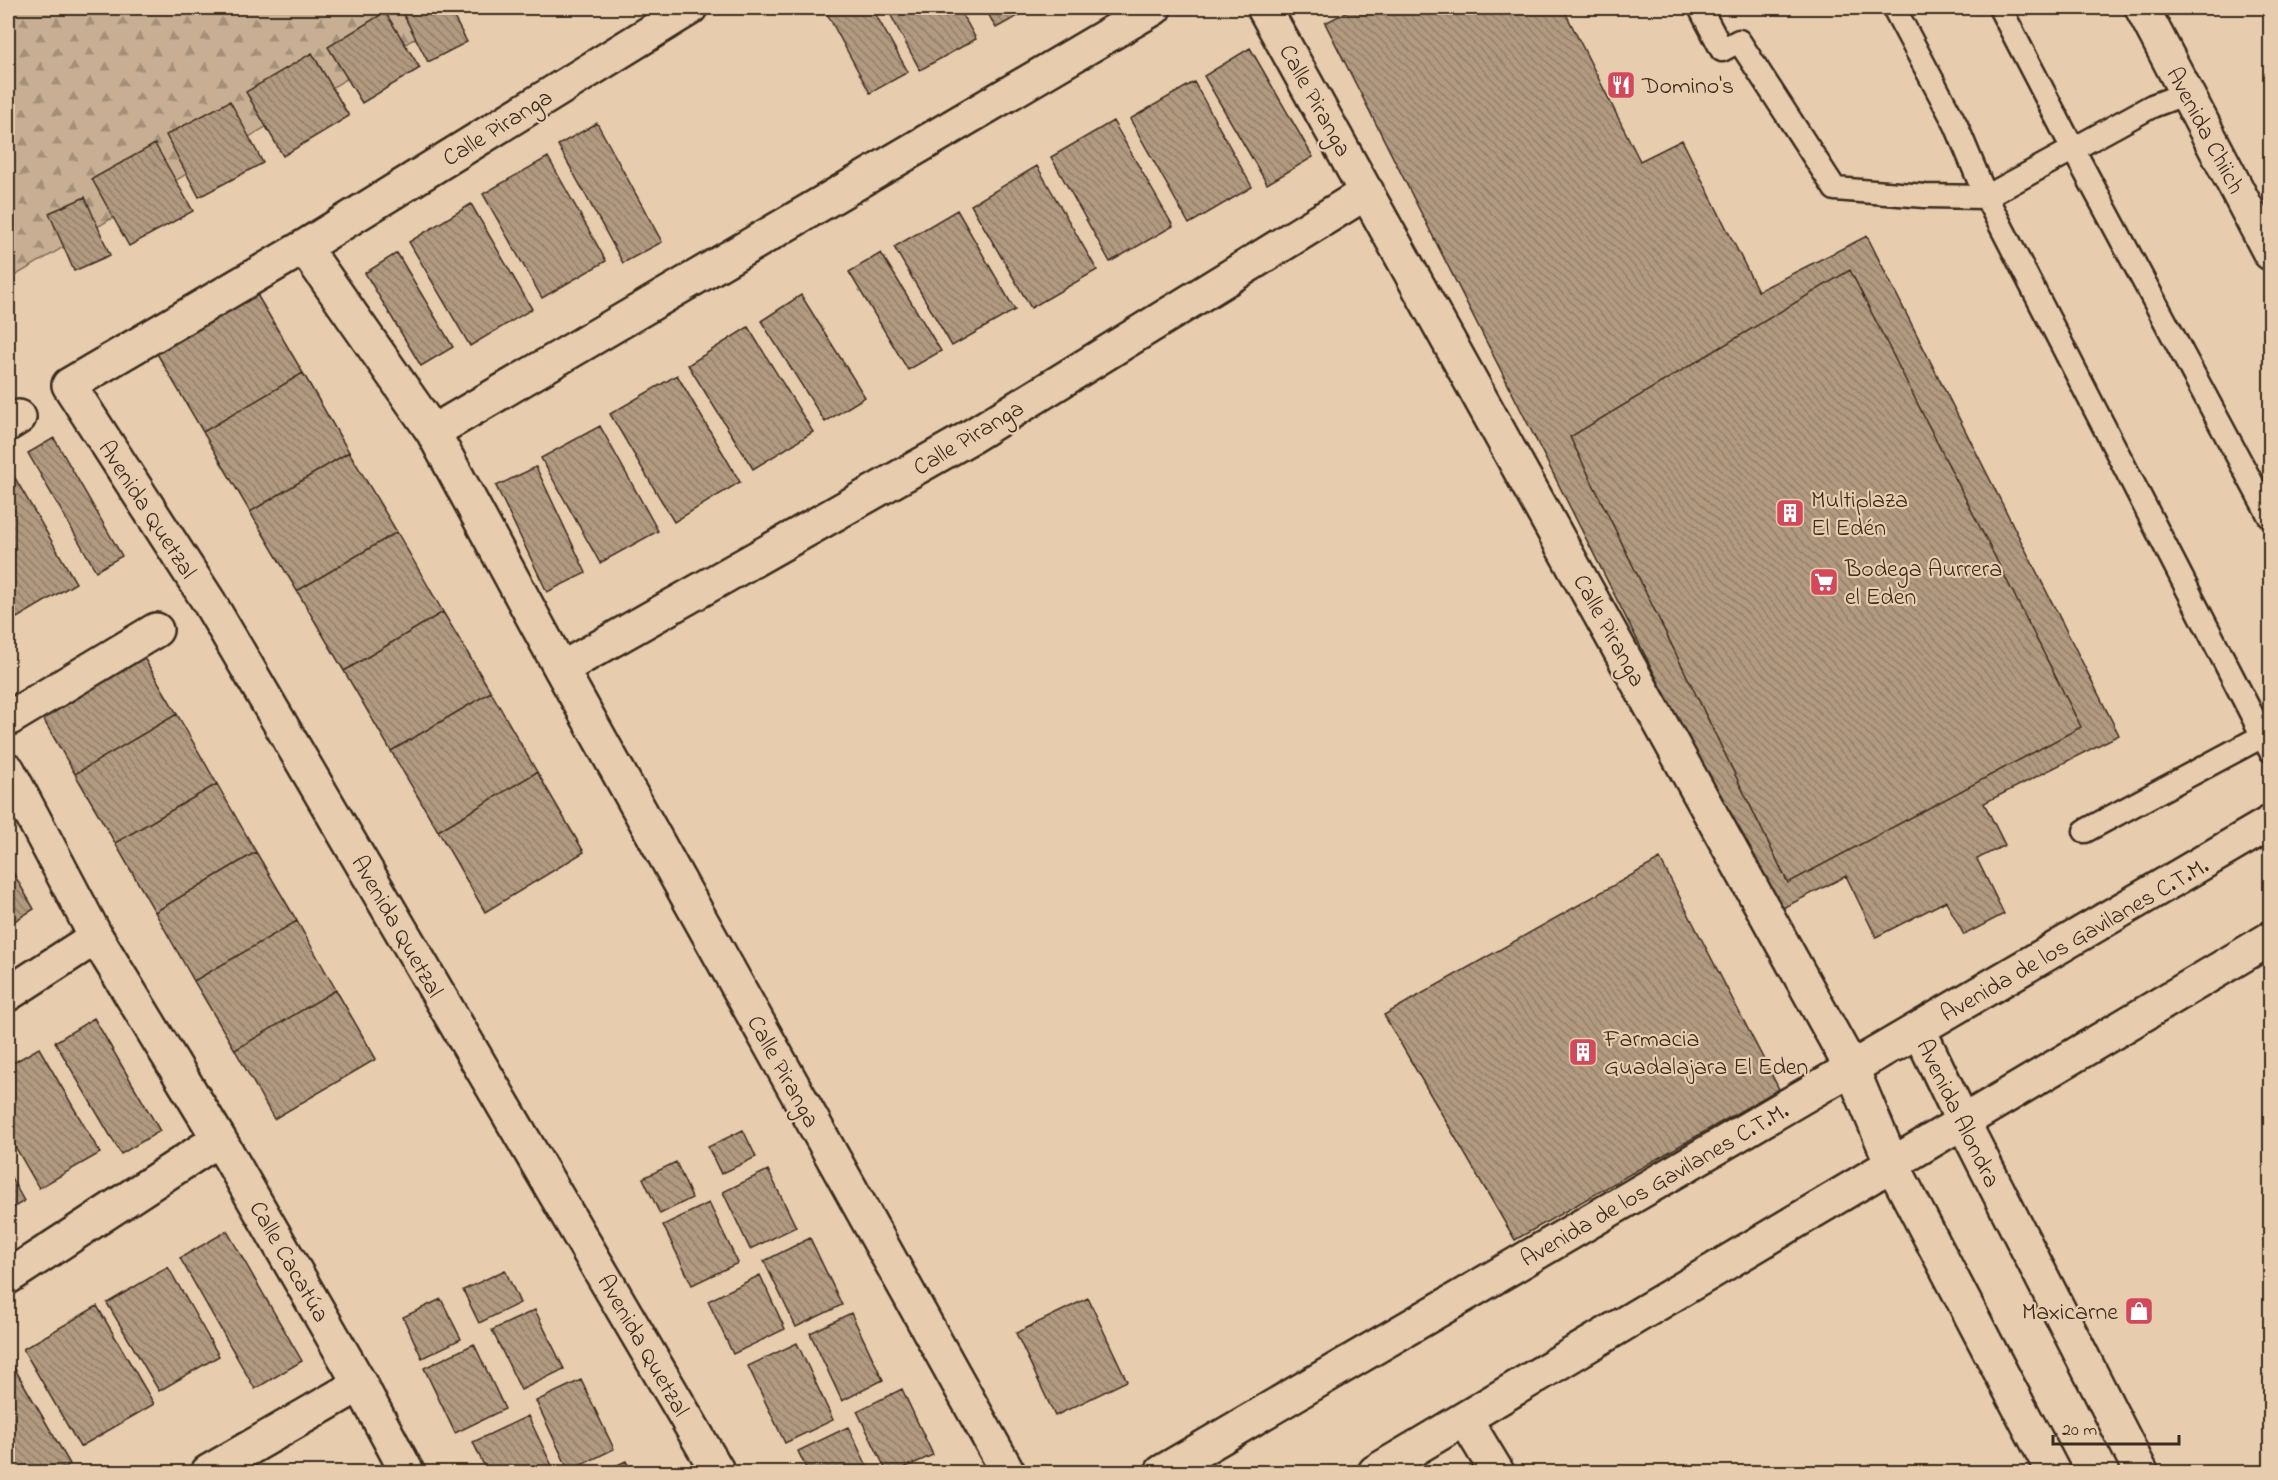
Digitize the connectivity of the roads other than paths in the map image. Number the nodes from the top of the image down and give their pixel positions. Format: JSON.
{"nodes":[{"id":1,"x":690,"y":8,"type":"edge"},
{"id":2,"x":1154,"y":8,"type":"edge"},
{"id":3,"x":1264,"y":8,"type":"edge"},
{"id":4,"x":1700,"y":8,"type":"edge"},
{"id":5,"x":1894,"y":8,"type":"edge"},
{"id":6,"x":2000,"y":8,"type":"edge"},
{"id":7,"x":2142,"y":8,"type":"edge"},
{"id":8,"x":2187,"y":93,"type":"junction"},
{"id":9,"x":2073,"y":149,"type":"junction"},
{"id":10,"x":1367,"y":192,"type":"junction"},
{"id":11,"x":1986,"y":197,"type":"junction"},
{"id":12,"x":304,"y":247,"type":"junction"},
{"id":13,"x":2271,"y":253,"type":"edge"},
{"id":14,"x":69,"y":385,"type":"joint"},
{"id":15,"x":433,"y":432,"type":"junction"},
{"id":16,"x":2271,"y":517,"type":"edge"},
{"id":17,"x":156,"y":630,"type":"dead end"},
{"id":18,"x":561,"y":669,"type":"junction"},
{"id":19,"x":8,"y":719,"type":"edge"},
{"id":20,"x":2268,"y":739,"type":"edge"},
{"id":21,"x":8,"y":770,"type":"edge"},
{"id":22,"x":2271,"y":824,"type":"edge"},
{"id":23,"x":2085,"y":831,"type":"dead end"},
{"id":24,"x":96,"y":937,"type":"junction"},
{"id":25,"x":2271,"y":939,"type":"edge"},
{"id":26,"x":8,"y":994,"type":"edge"},
{"id":27,"x":1919,"y":1030,"type":"junction"},
{"id":28,"x":1852,"y":1069,"type":"junction"},
{"id":29,"x":1963,"y":1122,"type":"junction"},
{"id":30,"x":219,"y":1139,"type":"junction"},
{"id":31,"x":1892,"y":1164,"type":"junction"},
{"id":32,"x":8,"y":1277,"type":"edge"},
{"id":33,"x":360,"y":1384,"type":"junction"},
{"id":34,"x":1465,"y":1419,"type":"junction"},
{"id":35,"x":208,"y":1473,"type":"edge"},
{"id":36,"x":407,"y":1473,"type":"edge"},
{"id":37,"x":718,"y":1473,"type":"edge"},
{"id":38,"x":1008,"y":1473,"type":"edge"},
{"id":39,"x":1162,"y":1473,"type":"edge"},
{"id":40,"x":1375,"y":1473,"type":"edge"},
{"id":41,"x":1497,"y":1473,"type":"edge"},
{"id":42,"x":2053,"y":1473,"type":"edge"},
{"id":43,"x":2141,"y":1473,"type":"edge"}],
"edges":[{"from":1,"to":12,"type":"street","name":"Calle Piranga"},
{"from":2,"to":15,"type":"street"},
{"from":3,"to":10,"type":"street","name":"Calle Piranga"},
{"from":4,"to":11,"type":"lane"},
{"from":5,"to":11,"type":"lane"},
{"from":6,"to":9,"type":"lane"},
{"from":7,"to":8,"type":"street","name":"Avenida Chiich"},
{"from":8,"to":9,"type":"lane"},
{"from":8,"to":13,"type":"street","name":"Avenida Chiich"},
{"from":9,"to":11,"type":"lane"},
{"from":9,"to":16,"type":"lane"},
{"from":10,"to":18,"type":"street","name":"Calle Piranga"},
{"from":10,"to":28,"type":"street","name":"Calle Piranga"},
{"from":11,"to":20,"type":"lane"},
{"from":12,"to":14,"type":"street","name":"Calle Piranga"},
{"from":12,"to":15,"type":"street","name":"Calle Piranga"},
{"from":14,"to":37,"type":"street","name":"Avenida Quetzal"},
{"from":15,"to":18,"type":"street","name":"Calle Piranga"},
{"from":17,"to":19,"type":"street"},
{"from":18,"to":38,"type":"street","name":"Calle Piranga"},
{"from":20,"to":23,"type":"lane"},
{"from":21,"to":24,"type":"street","name":"Calle Cacatúa"},
{"from":22,"to":27,"type":"street","name":"Avenida de los Gavilanes C.T.M."},
{"from":24,"to":26,"type":"street"},
{"from":24,"to":30,"type":"street","name":"Calle Cacatúa"},
{"from":25,"to":29,"type":"street"},
{"from":27,"to":28,"type":"street","name":"Avenida Alondra"},
{"from":27,"to":29,"type":"street","name":"Avenida Alondra"},
{"from":28,"to":31,"type":"street"},
{"from":28,"to":39,"type":"street","name":"Avenida de los Gavilanes C.T.M."},
{"from":29,"to":31,"type":"street"},
{"from":29,"to":43,"type":"street","name":"Avenida Alondra"},
{"from":30,"to":32,"type":"street"},
{"from":30,"to":33,"type":"street","name":"Calle Cacatúa"},
{"from":31,"to":34,"type":"street"},
{"from":31,"to":42,"type":"street"},
{"from":33,"to":35,"type":"street"},
{"from":33,"to":36,"type":"street","name":"Calle Cacatúa"},
{"from":34,"to":40,"type":"street"},
{"from":34,"to":41,"type":"street"}]}
